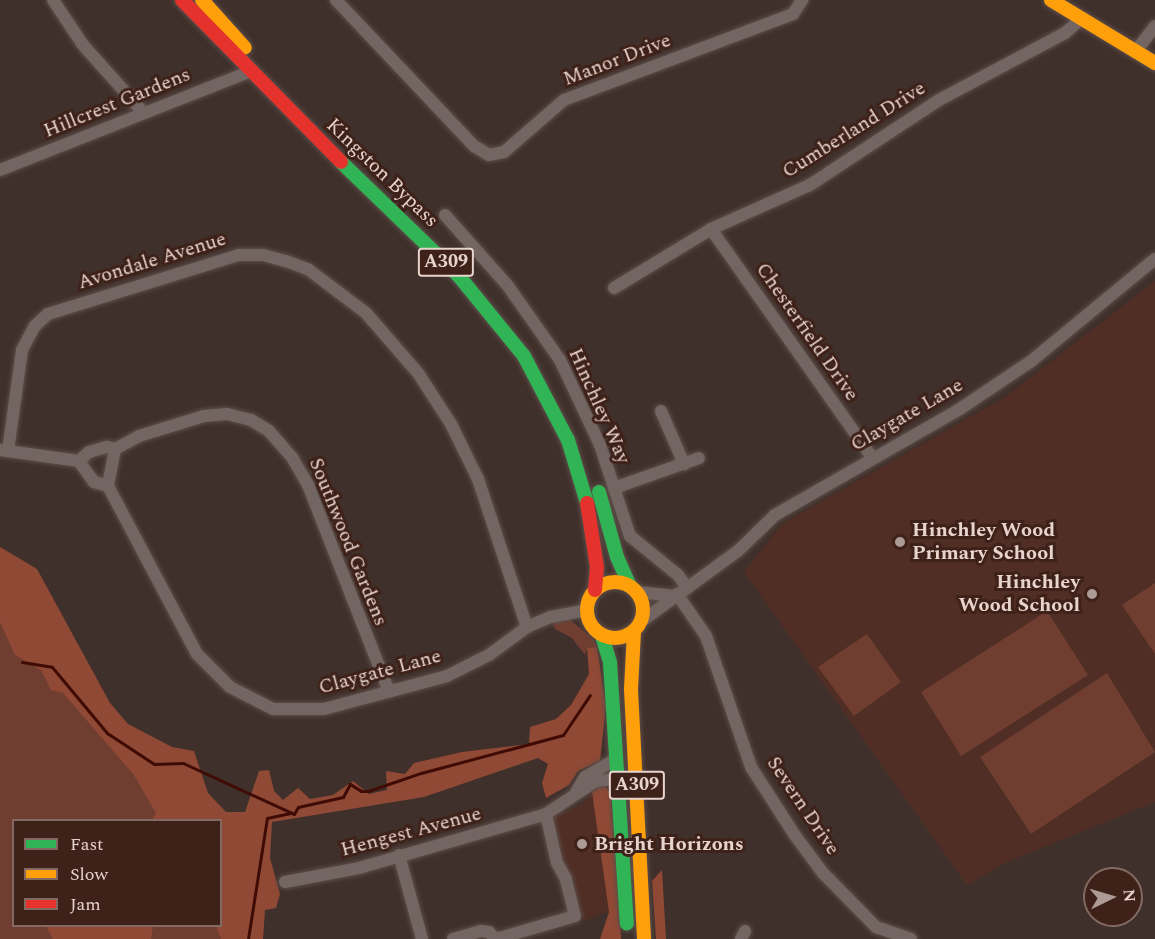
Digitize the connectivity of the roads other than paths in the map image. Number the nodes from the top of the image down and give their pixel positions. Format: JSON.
{"nodes":[{"id":1,"x":53,"y":0,"type":"edge"},
{"id":2,"x":182,"y":0,"type":"edge"},
{"id":3,"x":202,"y":0,"type":"edge"},
{"id":4,"x":336,"y":0,"type":"edge"},
{"id":5,"x":802,"y":0,"type":"edge"},
{"id":6,"x":1051,"y":0,"type":"edge"},
{"id":7,"x":1082,"y":18,"type":"junction"},
{"id":8,"x":1155,"y":26,"type":"edge"},
{"id":9,"x":1135,"y":52,"type":"junction"},
{"id":10,"x":1155,"y":63,"type":"edge"},
{"id":11,"x":249,"y":72,"type":"junction"},
{"id":12,"x":144,"y":112,"type":"junction"},
{"id":13,"x":342,"y":141,"type":"dead end"},
{"id":14,"x":0,"y":170,"type":"edge"},
{"id":15,"x":445,"y":215,"type":"dead end"},
{"id":16,"x":711,"y":229,"type":"junction"},
{"id":17,"x":451,"y":247,"type":"dead end"},
{"id":18,"x":1155,"y":259,"type":"edge"},
{"id":19,"x":614,"y":288,"type":"dead end"},
{"id":20,"x":662,"y":411,"type":"dead end"},
{"id":21,"x":115,"y":449,"type":"junction"},
{"id":22,"x":4,"y":451,"type":"edge"},
{"id":23,"x":872,"y":457,"type":"junction"},
{"id":24,"x":699,"y":458,"type":"dead end"},
{"id":25,"x":79,"y":461,"type":"junction"},
{"id":26,"x":684,"y":464,"type":"junction"},
{"id":27,"x":108,"y":486,"type":"junction"},
{"id":28,"x":614,"y":489,"type":"junction"},
{"id":29,"x":634,"y":589,"type":"junction"},
{"id":30,"x":594,"y":591,"type":"junction"},
{"id":31,"x":679,"y":593,"type":"junction"},
{"id":32,"x":586,"y":610,"type":"junction"},
{"id":33,"x":638,"y":626,"type":"junction"},
{"id":34,"x":527,"y":627,"type":"junction"},
{"id":35,"x":602,"y":636,"type":"junction"},
{"id":36,"x":388,"y":692,"type":"junction"},
{"id":37,"x":632,"y":708,"type":"junction"},
{"id":38,"x":615,"y":760,"type":"junction"},
{"id":39,"x":617,"y":780,"type":"junction"},
{"id":40,"x":573,"y":798,"type":"junction"},
{"id":41,"x":546,"y":814,"type":"junction"},
{"id":42,"x":399,"y":855,"type":"junction"},
{"id":43,"x":285,"y":882,"type":"dead end"},
{"id":44,"x":878,"y":933,"type":"edge"},
{"id":45,"x":422,"y":939,"type":"edge"},
{"id":46,"x":453,"y":939,"type":"edge"},
{"id":47,"x":496,"y":939,"type":"edge"},
{"id":48,"x":628,"y":939,"type":"edge"},
{"id":49,"x":644,"y":939,"type":"edge"},
{"id":50,"x":911,"y":939,"type":"edge"}],
"edges":[{"from":1,"to":12,"type":"street"},
{"from":2,"to":11,"type":"main road","name":"Kingston Bypass","number":"A309"},
{"from":3,"to":13,"type":"main road","name":"Kingston Bypass"},
{"from":4,"to":5,"type":"street","name":"Manor Drive"},
{"from":6,"to":7,"type":"main road"},
{"from":7,"to":9,"type":"main road"},
{"from":7,"to":16,"type":"street","name":"Cumberland Drive"},
{"from":8,"to":9,"type":"street"},
{"from":9,"to":10,"type":"main road"},
{"from":11,"to":12,"type":"street","name":"Hillcrest Gardens"},
{"from":11,"to":30,"type":"main road","name":"Kingston Bypass","number":"A309"},
{"from":12,"to":14,"type":"street","name":"Hillcrest Gardens"},
{"from":15,"to":28,"type":"street","name":"Hinchley Way"},
{"from":16,"to":19,"type":"street","name":"Cumberland Drive"},
{"from":16,"to":23,"type":"street","name":"Chesterfield Drive"},
{"from":17,"to":29,"type":"main road","name":"Kingston Bypass","number":"A309"},
{"from":18,"to":23,"type":"street","name":"Claygate Lane"},
{"from":20,"to":26,"type":"street"},
{"from":21,"to":25,"type":"street"},
{"from":21,"to":27,"type":"street"},
{"from":21,"to":36,"type":"street","name":"Southwood Gardens"},
{"from":22,"to":25,"type":"street"},
{"from":22,"to":34,"type":"street","name":"Avondale Avenue"},
{"from":23,"to":31,"type":"street","name":"Claygate Lane"},
{"from":24,"to":26,"type":"street"},
{"from":25,"to":27,"type":"street","name":"Claygate Lane"},
{"from":26,"to":28,"type":"street"},
{"from":27,"to":36,"type":"street","name":"Claygate Lane"},
{"from":28,"to":31,"type":"street","name":"Hinchley Way"},
{"from":29,"to":30,"type":"main road"},
{"from":29,"to":31,"type":"street"},
{"from":29,"to":33,"type":"main road"},
{"from":30,"to":32,"type":"main road"},
{"from":31,"to":33,"type":"street","name":"Claygate Lane"},
{"from":31,"to":44,"type":"street","name":"Severn Drive"},
{"from":32,"to":34,"type":"street","name":"Claygate Lane"},
{"from":32,"to":35,"type":"main road"},
{"from":33,"to":35,"type":"main road"},
{"from":33,"to":37,"type":"main road","number":"A309"},
{"from":34,"to":36,"type":"street","name":"Claygate Lane"},
{"from":35,"to":38,"type":"main road","number":"A309"},
{"from":37,"to":39,"type":"street"},
{"from":37,"to":49,"type":"main road","number":"A309"},
{"from":38,"to":39,"type":"main road","number":"A309"},
{"from":38,"to":40,"type":"street"},
{"from":39,"to":40,"type":"street","name":"Hengest Avenue"},
{"from":39,"to":48,"type":"main road","number":"A309"},
{"from":40,"to":41,"type":"street","name":"Hengest Avenue"},
{"from":41,"to":42,"type":"street","name":"Hengest Avenue"},
{"from":41,"to":47,"type":"street"},
{"from":42,"to":43,"type":"street","name":"Hengest Avenue"},
{"from":42,"to":45,"type":"street"},
{"from":44,"to":50,"type":"street","name":"Severn Drive"},
{"from":46,"to":47,"type":"street"}]}
